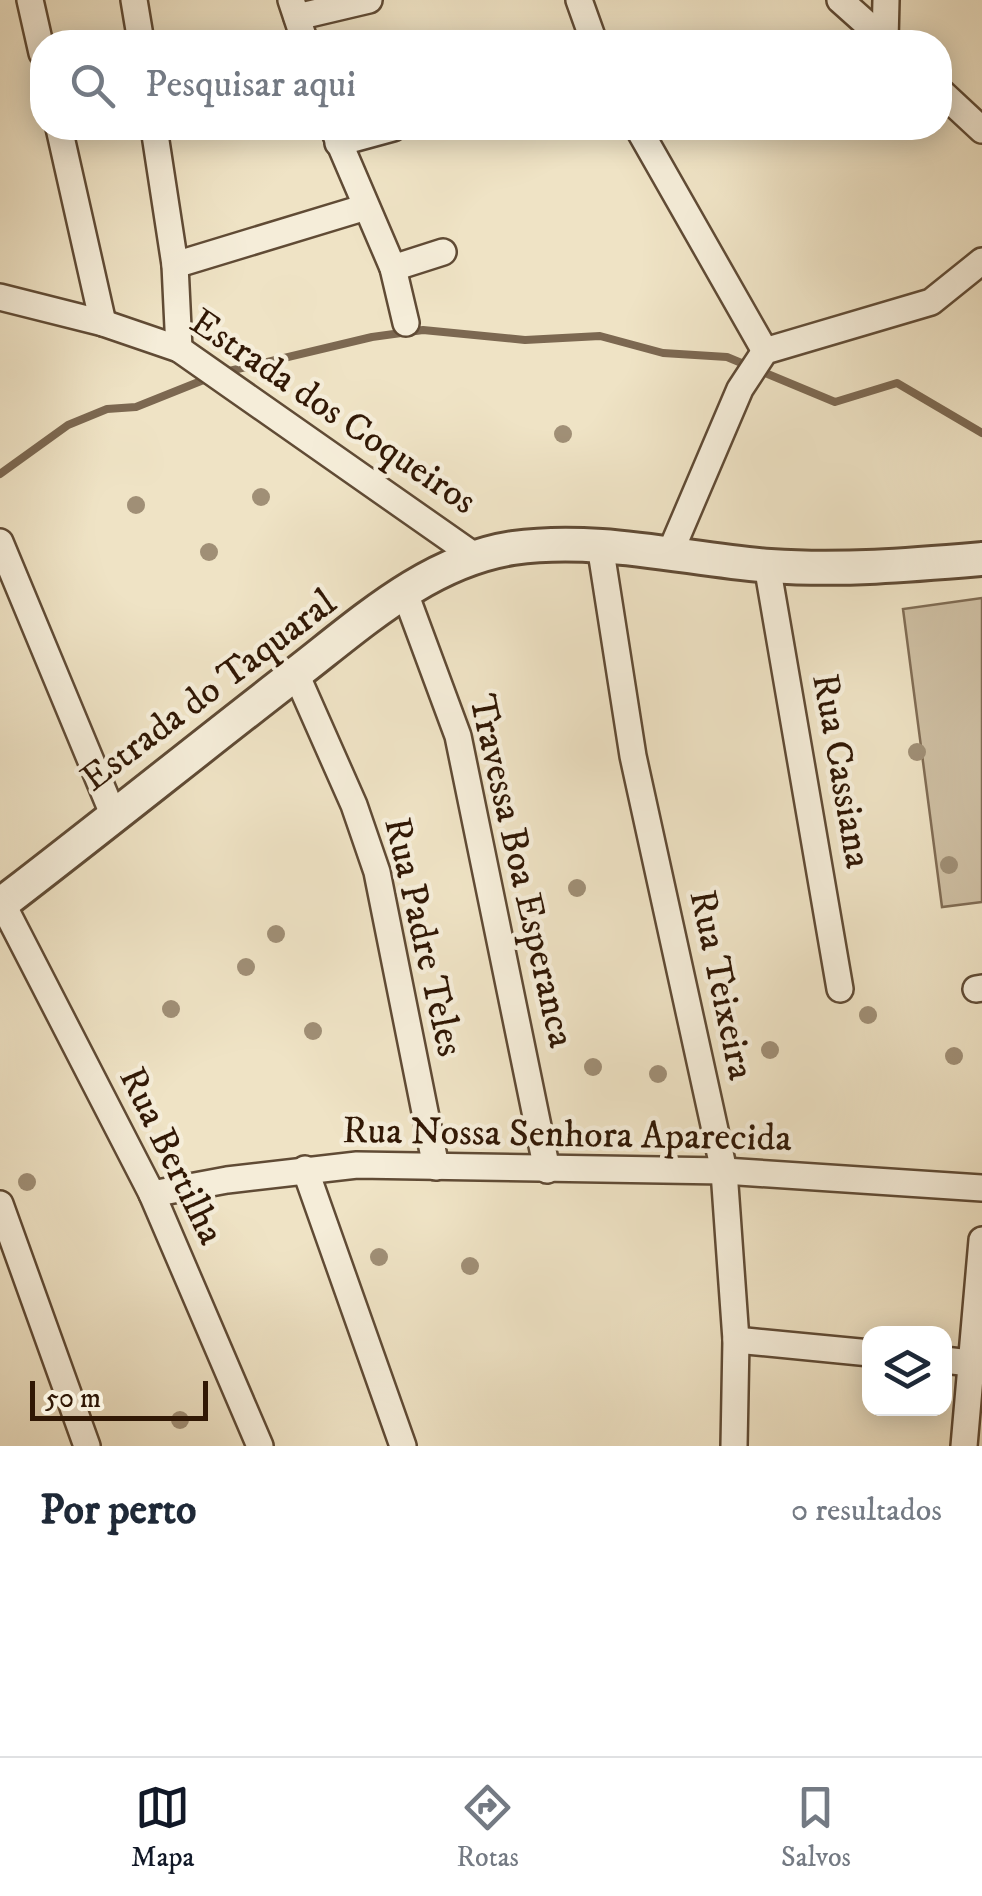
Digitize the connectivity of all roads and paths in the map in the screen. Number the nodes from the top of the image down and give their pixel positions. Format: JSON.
{"nodes":[{"id":1,"x":30,"y":0,"type":"edge"},
{"id":2,"x":134,"y":0,"type":"edge"},
{"id":3,"x":370,"y":0,"type":"edge"},
{"id":4,"x":579,"y":0,"type":"edge"},
{"id":5,"x":840,"y":0,"type":"edge"},
{"id":6,"x":886,"y":0,"type":"edge"},
{"id":7,"x":294,"y":8,"type":"edge"},
{"id":8,"x":37,"y":30,"type":"edge"},
{"id":9,"x":139,"y":30,"type":"edge"},
{"id":10,"x":590,"y":30,"type":"edge"},
{"id":11,"x":873,"y":30,"type":"edge"},
{"id":12,"x":886,"y":30,"type":"edge"},
{"id":13,"x":952,"y":102,"type":"edge"},
{"id":14,"x":982,"y":130,"type":"edge"},
{"id":15,"x":62,"y":140,"type":"edge"},
{"id":16,"x":156,"y":140,"type":"edge"},
{"id":17,"x":338,"y":140,"type":"edge"},
{"id":18,"x":644,"y":140,"type":"edge"},
{"id":19,"x":366,"y":207,"type":"junction"},
{"id":20,"x":444,"y":252,"type":"dead end"},
{"id":21,"x":982,"y":261,"type":"edge"},
{"id":22,"x":175,"y":265,"type":"junction"},
{"id":23,"x":393,"y":268,"type":"junction"},
{"id":24,"x":0,"y":297,"type":"edge"},
{"id":25,"x":103,"y":323,"type":"junction"},
{"id":26,"x":406,"y":323,"type":"dead end"},
{"id":27,"x":179,"y":349,"type":"junction"},
{"id":28,"x":761,"y":356,"type":"junction"},
{"id":29,"x":0,"y":542,"type":"edge"},
{"id":30,"x":600,"y":544,"type":"junction"},
{"id":31,"x":670,"y":553,"type":"junction"},
{"id":32,"x":476,"y":556,"type":"junction"},
{"id":33,"x":982,"y":560,"type":"edge"},
{"id":34,"x":767,"y":566,"type":"junction"},
{"id":35,"x":405,"y":593,"type":"junction"},
{"id":36,"x":296,"y":674,"type":"junction"},
{"id":37,"x":113,"y":814,"type":"junction"},
{"id":38,"x":1,"y":903,"type":"edge"},
{"id":39,"x":840,"y":989,"type":"dead end"},
{"id":40,"x":436,"y":1168,"type":"junction"},
{"id":41,"x":305,"y":1169,"type":"junction"},
{"id":42,"x":547,"y":1170,"type":"junction"},
{"id":43,"x":724,"y":1171,"type":"junction"},
{"id":44,"x":982,"y":1188,"type":"edge"},
{"id":45,"x":152,"y":1194,"type":"junction"},
{"id":46,"x":0,"y":1204,"type":"edge"},
{"id":47,"x":982,"y":1240,"type":"edge"},
{"id":48,"x":736,"y":1340,"type":"junction"},
{"id":49,"x":862,"y":1352,"type":"edge"},
{"id":50,"x":957,"y":1362,"type":"edge"},
{"id":51,"x":87,"y":1446,"type":"edge"},
{"id":52,"x":260,"y":1446,"type":"edge"},
{"id":53,"x":403,"y":1446,"type":"edge"},
{"id":54,"x":734,"y":1446,"type":"edge"},
{"id":55,"x":964,"y":1446,"type":"edge"}],
"edges":[{"from":1,"to":8,"type":"street"},
{"from":2,"to":9,"type":"street"},
{"from":3,"to":7,"type":"street"},
{"from":4,"to":10,"type":"street"},
{"from":5,"to":11,"type":"street"},
{"from":6,"to":12,"type":"street"},
{"from":13,"to":14,"type":"street"},
{"from":15,"to":25,"type":"street"},
{"from":16,"to":22,"type":"street"},
{"from":17,"to":19,"type":"street"},
{"from":18,"to":28,"type":"street"},
{"from":19,"to":22,"type":"street"},
{"from":19,"to":23,"type":"street"},
{"from":20,"to":23,"type":"street"},
{"from":21,"to":28,"type":"street"},
{"from":22,"to":27,"type":"street"},
{"from":23,"to":26,"type":"street"},
{"from":24,"to":25,"type":"street","name":"Estrada dos Coqueiros"},
{"from":25,"to":27,"type":"street","name":"Estrada dos Coqueiros"},
{"from":27,"to":32,"type":"street","name":"Estrada dos Coqueiros"},
{"from":28,"to":31,"type":"street"},
{"from":29,"to":37,"type":"street"},
{"from":30,"to":31,"type":"street","name":"Estrada dos Coqueiros"},
{"from":30,"to":32,"type":"street","name":"Estrada dos Coqueiros"},
{"from":30,"to":43,"type":"street","name":"Rua Teixeira"},
{"from":31,"to":34,"type":"street","name":"Estrada dos Coqueiros"},
{"from":32,"to":35,"type":"street","name":"Estrada do Taquaral"},
{"from":33,"to":34,"type":"street","name":"Estrada dos Coqueiros"},
{"from":34,"to":39,"type":"street","name":"Rua Cassiana"},
{"from":35,"to":36,"type":"street","name":"Estrada do Taquaral"},
{"from":35,"to":42,"type":"street","name":"Travessa Boa Esperanca"},
{"from":36,"to":37,"type":"street","name":"Estrada do Taquaral"},
{"from":36,"to":40,"type":"street","name":"Rua Padre Teles"},
{"from":37,"to":38,"type":"street","name":"Estrada do Taquaral"},
{"from":38,"to":45,"type":"street","name":"Rua Bertilha"},
{"from":40,"to":41,"type":"street","name":"Rua Nossa Senhora Aparecida"},
{"from":40,"to":42,"type":"street","name":"Rua Nossa Senhora Aparecida"},
{"from":41,"to":45,"type":"street","name":"Rua Nossa Senhora Aparecida"},
{"from":41,"to":53,"type":"street"},
{"from":42,"to":43,"type":"street","name":"Rua Nossa Senhora Aparecida"},
{"from":43,"to":44,"type":"street","name":"Rua Nossa Senhora Aparecida"},
{"from":43,"to":48,"type":"street","name":"Rua Teixeira"},
{"from":45,"to":52,"type":"street","name":"Rua Bertilha"},
{"from":46,"to":51,"type":"street"},
{"from":47,"to":50,"type":"street"},
{"from":48,"to":49,"type":"street"},
{"from":48,"to":54,"type":"street","name":"Rua Teixeira"},
{"from":50,"to":55,"type":"street"}]}
